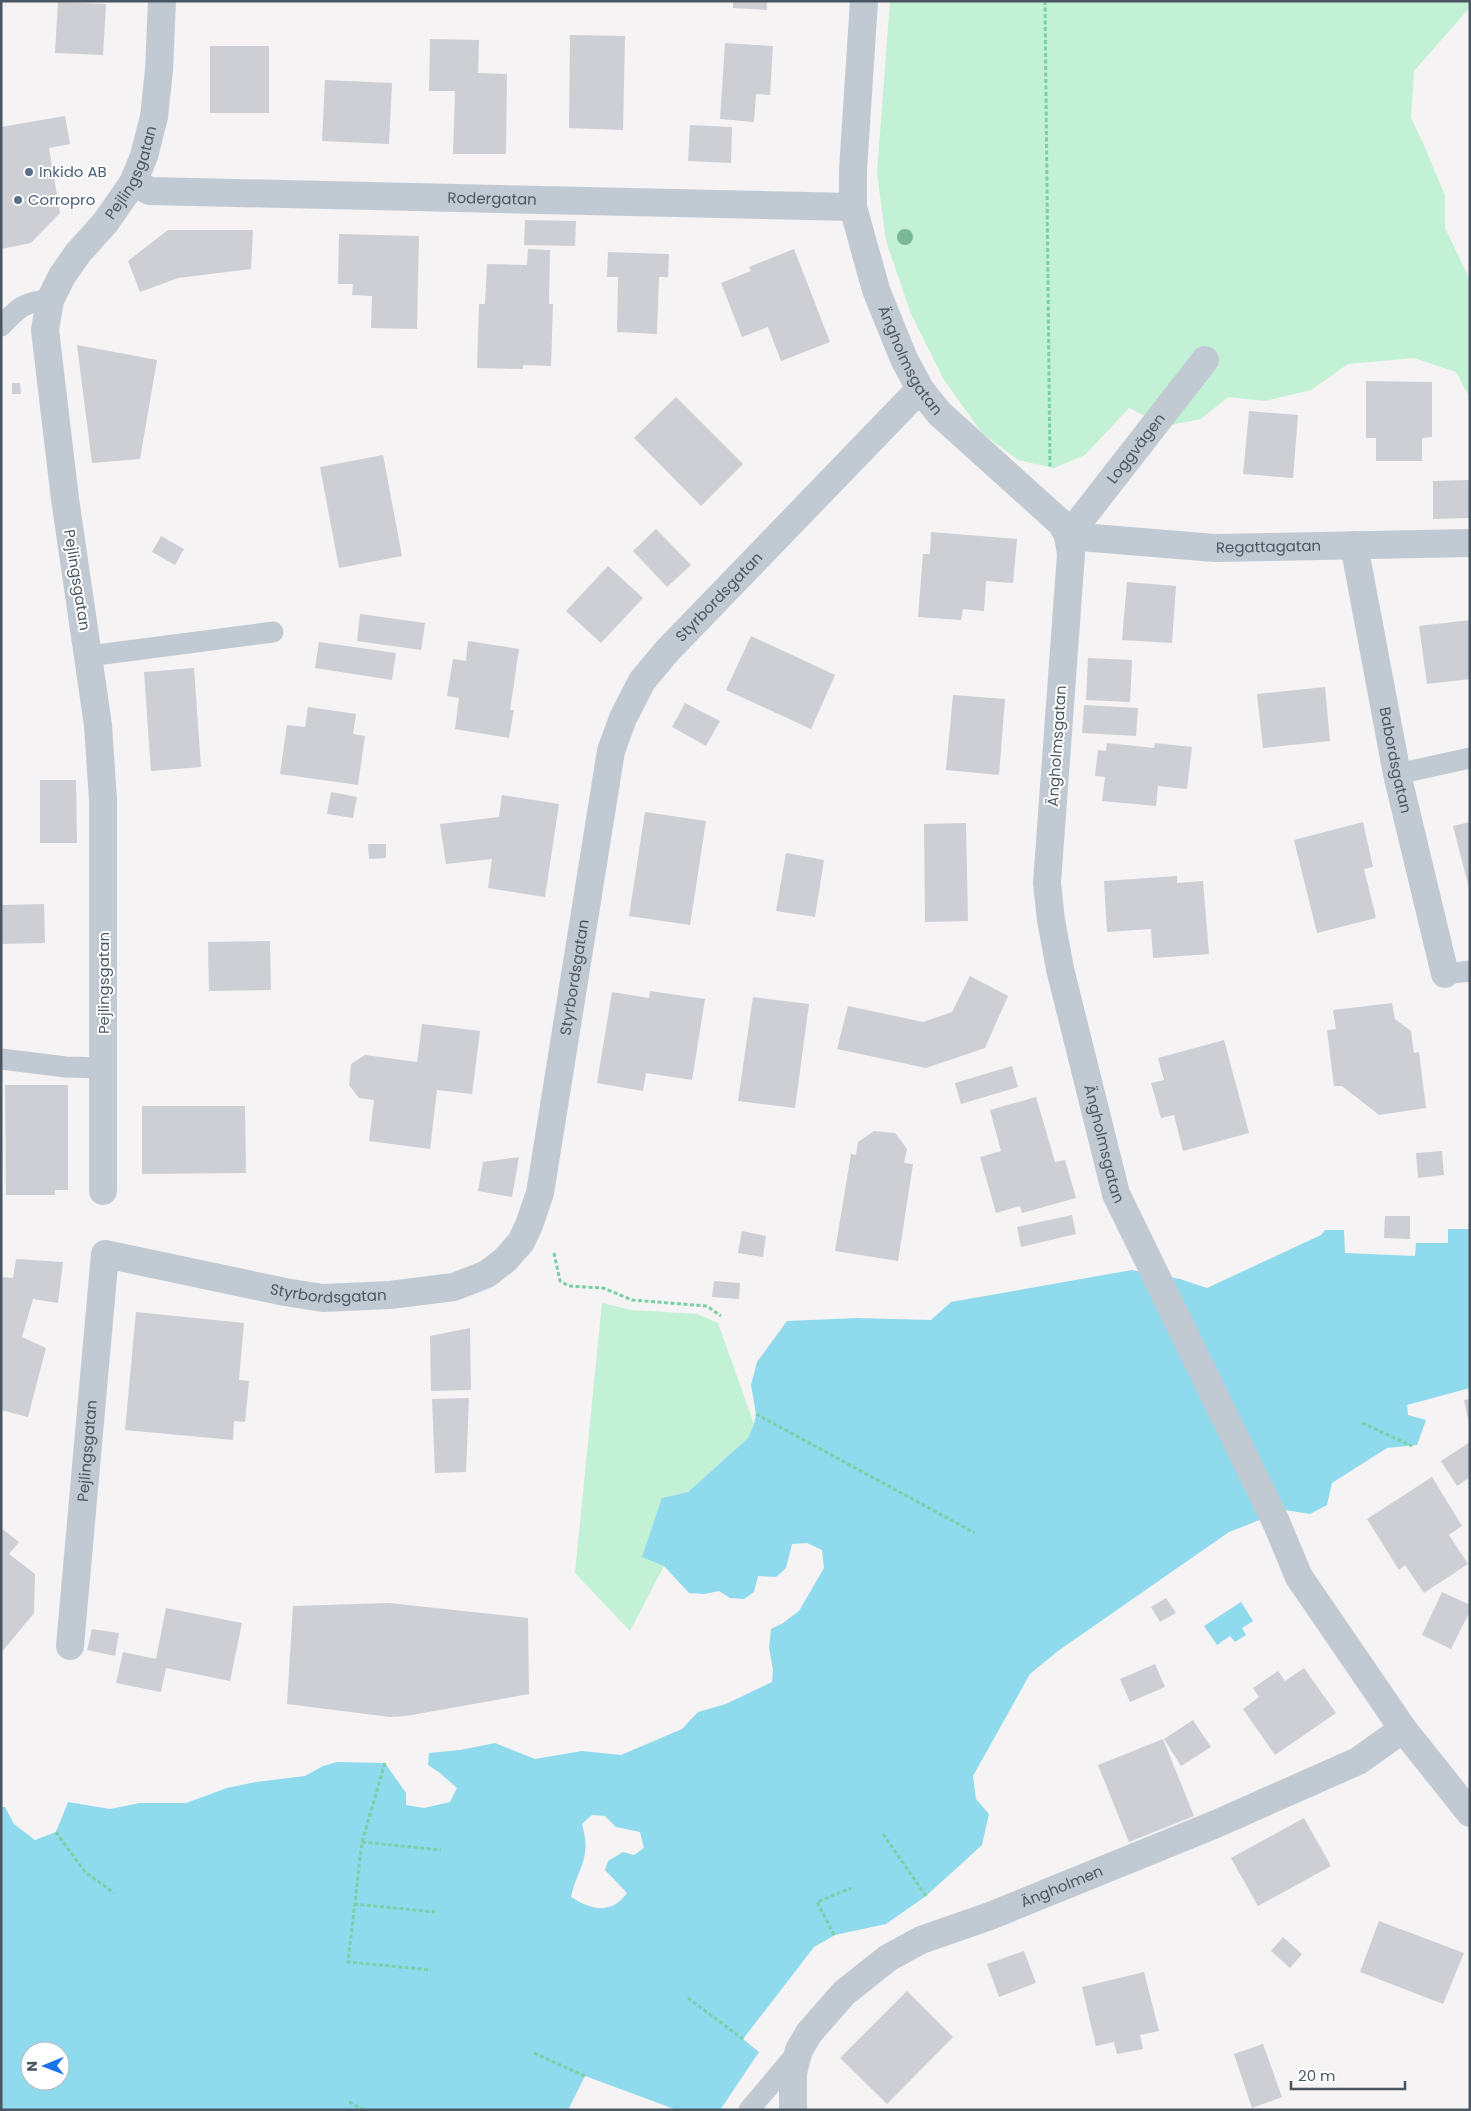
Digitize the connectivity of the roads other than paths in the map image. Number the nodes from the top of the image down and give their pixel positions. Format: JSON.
{"nodes":[{"id":1,"x":162,"y":1,"type":"edge"},
{"id":2,"x":864,"y":1,"type":"edge"},
{"id":3,"x":133,"y":183,"type":"junction"},
{"id":4,"x":853,"y":207,"type":"junction"},
{"id":5,"x":50,"y":300,"type":"junction"},
{"id":6,"x":1,"y":326,"type":"edge"},
{"id":7,"x":1205,"y":360,"type":"dead end"},
{"id":8,"x":920,"y":389,"type":"junction"},
{"id":9,"x":1068,"y":536,"type":"junction"},
{"id":10,"x":1470,"y":543,"type":"edge"},
{"id":11,"x":1354,"y":545,"type":"junction"},
{"id":12,"x":273,"y":632,"type":"dead end"},
{"id":13,"x":89,"y":656,"type":"junction"},
{"id":14,"x":1470,"y":758,"type":"edge"},
{"id":15,"x":1397,"y":774,"type":"junction"},
{"id":16,"x":1457,"y":972,"type":"edge"},
{"id":17,"x":1,"y":1059,"type":"edge"},
{"id":18,"x":104,"y":1068,"type":"junction"},
{"id":19,"x":103,"y":1191,"type":"dead end"},
{"id":20,"x":105,"y":1254,"type":"joint"},
{"id":21,"x":70,"y":1646,"type":"dead end"},
{"id":22,"x":1403,"y":1729,"type":"junction"},
{"id":23,"x":1470,"y":1812,"type":"edge"},
{"id":24,"x":799,"y":2050,"type":"junction"},
{"id":25,"x":749,"y":2110,"type":"edge"},
{"id":26,"x":793,"y":2110,"type":"edge"}],
"edges":[{"from":1,"to":3,"type":"street","name":"Pejlingsgatan"},
{"from":2,"to":4,"type":"street","name":"Ängholmsgatan"},
{"from":3,"to":4,"type":"street","name":"Rodergatan"},
{"from":3,"to":5,"type":"street","name":"Pejlingsgatan"},
{"from":4,"to":8,"type":"street","name":"Ängholmsgatan"},
{"from":5,"to":6,"type":"lane"},
{"from":5,"to":13,"type":"street","name":"Pejlingsgatan"},
{"from":7,"to":9,"type":"street","name":"Loggvägen"},
{"from":8,"to":9,"type":"street","name":"Ängholmsgatan"},
{"from":8,"to":20,"type":"street","name":"Styrbordsgatan"},
{"from":9,"to":11,"type":"street","name":"Regattagatan"},
{"from":9,"to":22,"type":"street","name":"Ängholmsgatan"},
{"from":10,"to":11,"type":"street","name":"Regattagatan"},
{"from":11,"to":15,"type":"street","name":"Babordsgatan"},
{"from":12,"to":13,"type":"lane"},
{"from":13,"to":18,"type":"street","name":"Pejlingsgatan"},
{"from":14,"to":15,"type":"lane"},
{"from":15,"to":16,"type":"street","name":"Babordsgatan"},
{"from":17,"to":18,"type":"lane"},
{"from":18,"to":19,"type":"street","name":"Pejlingsgatan"},
{"from":20,"to":21,"type":"street","name":"Pejlingsgatan"},
{"from":22,"to":23,"type":"street"},
{"from":22,"to":24,"type":"street","name":"Ängholmen"},
{"from":24,"to":25,"type":"lane"},
{"from":24,"to":26,"type":"street","name":"Ängholmen"}]}
